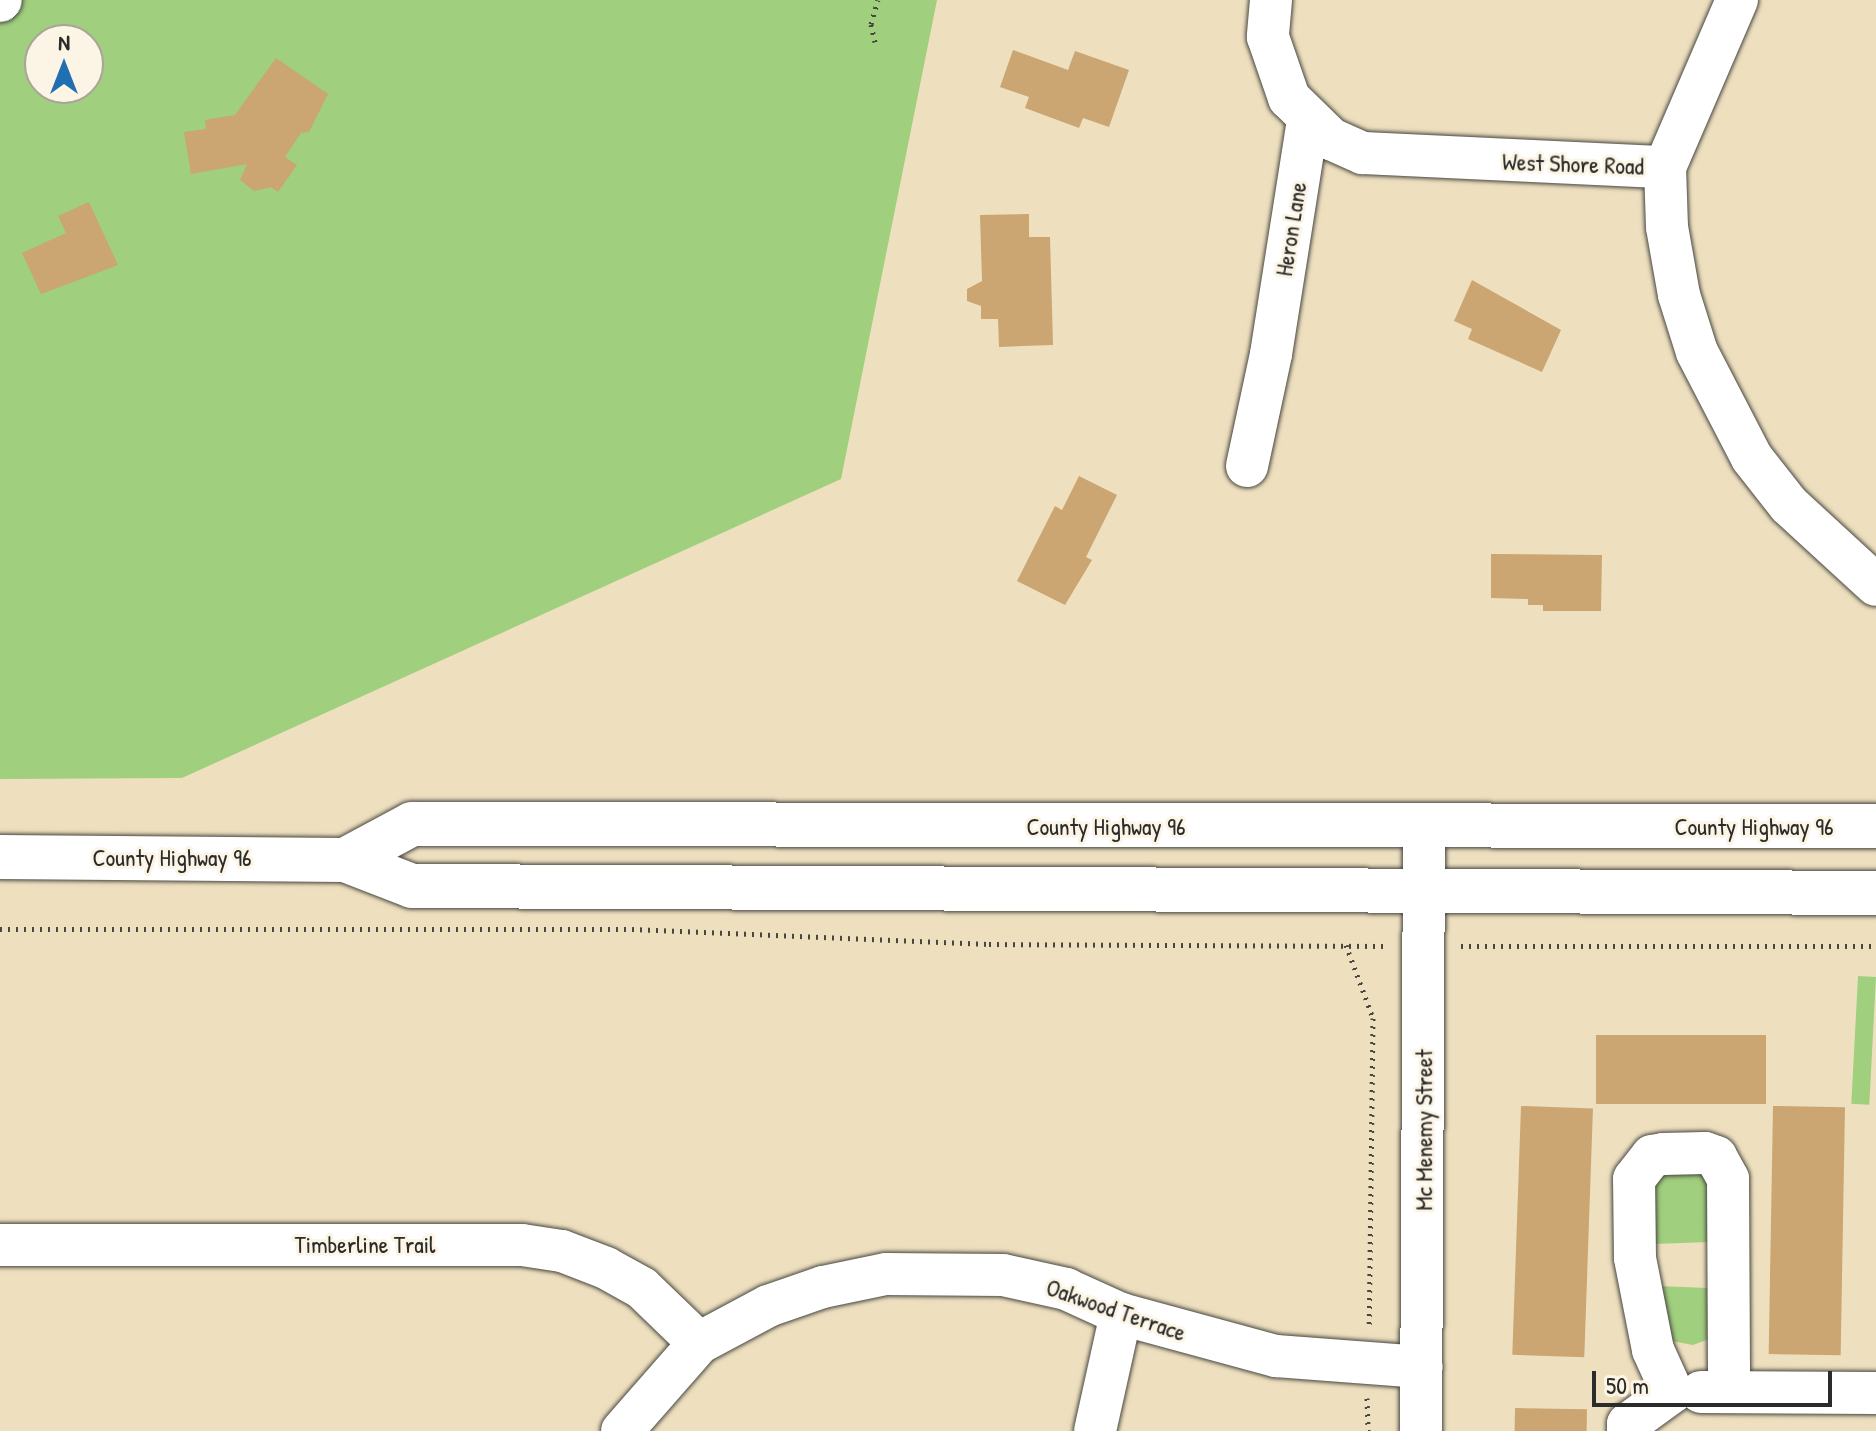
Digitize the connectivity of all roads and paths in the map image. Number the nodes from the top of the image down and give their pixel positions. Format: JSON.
{"nodes":[{"id":1,"x":878,"y":0,"type":"edge"},
{"id":2,"x":1271,"y":0,"type":"edge"},
{"id":3,"x":1737,"y":0,"type":"edge"},
{"id":4,"x":875,"y":42,"type":"dead end"},
{"id":5,"x":1308,"y":121,"type":"junction"},
{"id":6,"x":1665,"y":167,"type":"junction"},
{"id":7,"x":1247,"y":466,"type":"dead end"},
{"id":8,"x":1876,"y":585,"type":"edge"},
{"id":9,"x":1876,"y":826,"type":"edge"},
{"id":10,"x":1424,"y":828,"type":"junction"},
{"id":11,"x":0,"y":857,"type":"edge"},
{"id":12,"x":345,"y":860,"type":"junction"},
{"id":13,"x":1425,"y":892,"type":"junction"},
{"id":14,"x":1876,"y":893,"type":"edge"},
{"id":15,"x":0,"y":929,"type":"edge"},
{"id":16,"x":1346,"y":945,"type":"junction"},
{"id":17,"x":1425,"y":946,"type":"junction"},
{"id":18,"x":1876,"y":946,"type":"edge"},
{"id":19,"x":0,"y":1245,"type":"edge"},
{"id":20,"x":1121,"y":1314,"type":"junction"},
{"id":21,"x":699,"y":1343,"type":"junction"},
{"id":22,"x":1367,"y":1365,"type":"junction"},
{"id":23,"x":1422,"y":1367,"type":"junction"},
{"id":24,"x":1729,"y":1391,"type":"junction"},
{"id":25,"x":1672,"y":1392,"type":"junction"},
{"id":26,"x":1876,"y":1393,"type":"edge"},
{"id":27,"x":622,"y":1431,"type":"edge"},
{"id":28,"x":1095,"y":1431,"type":"edge"},
{"id":29,"x":1368,"y":1431,"type":"edge"},
{"id":30,"x":1421,"y":1431,"type":"edge"},
{"id":31,"x":1628,"y":1431,"type":"edge"}],
"edges":[{"from":1,"to":4,"type":"path"},
{"from":2,"to":5,"type":"street"},
{"from":3,"to":6,"type":"street","name":"West Shore Road"},
{"from":5,"to":6,"type":"street","name":"West Shore Road"},
{"from":5,"to":7,"type":"street","name":"Heron Lane"},
{"from":6,"to":8,"type":"street"},
{"from":9,"to":10,"type":"main road","name":"County Highway 96"},
{"from":10,"to":12,"type":"main road","name":"County Highway 96"},
{"from":10,"to":13,"type":"street","name":"Mc Menemy Street"},
{"from":11,"to":12,"type":"main road","name":"County Highway 96"},
{"from":12,"to":13,"type":"main road","name":"County Highway 96"},
{"from":13,"to":14,"type":"main road","name":"County Highway 96"},
{"from":13,"to":17,"type":"street","name":"Mc Menemy Street"},
{"from":15,"to":16,"type":"path"},
{"from":16,"to":17,"type":"path"},
{"from":16,"to":22,"type":"path"},
{"from":17,"to":18,"type":"path"},
{"from":17,"to":23,"type":"street","name":"Mc Menemy Street"},
{"from":19,"to":21,"type":"street","name":"Timberline Trail"},
{"from":20,"to":21,"type":"street","name":"Oakwood Terrace"},
{"from":20,"to":22,"type":"street","name":"Oakwood Terrace"},
{"from":20,"to":28,"type":"street"},
{"from":21,"to":27,"type":"street","name":"Oakwood Terrace"},
{"from":22,"to":23,"type":"street","name":"Oakwood Terrace"},
{"from":22,"to":29,"type":"path"},
{"from":23,"to":30,"type":"street","name":"Mc Menemy Street"},
{"from":24,"to":25,"type":"street"},
{"from":24,"to":25,"type":"street"},
{"from":24,"to":26,"type":"street"},
{"from":25,"to":31,"type":"street"}]}
